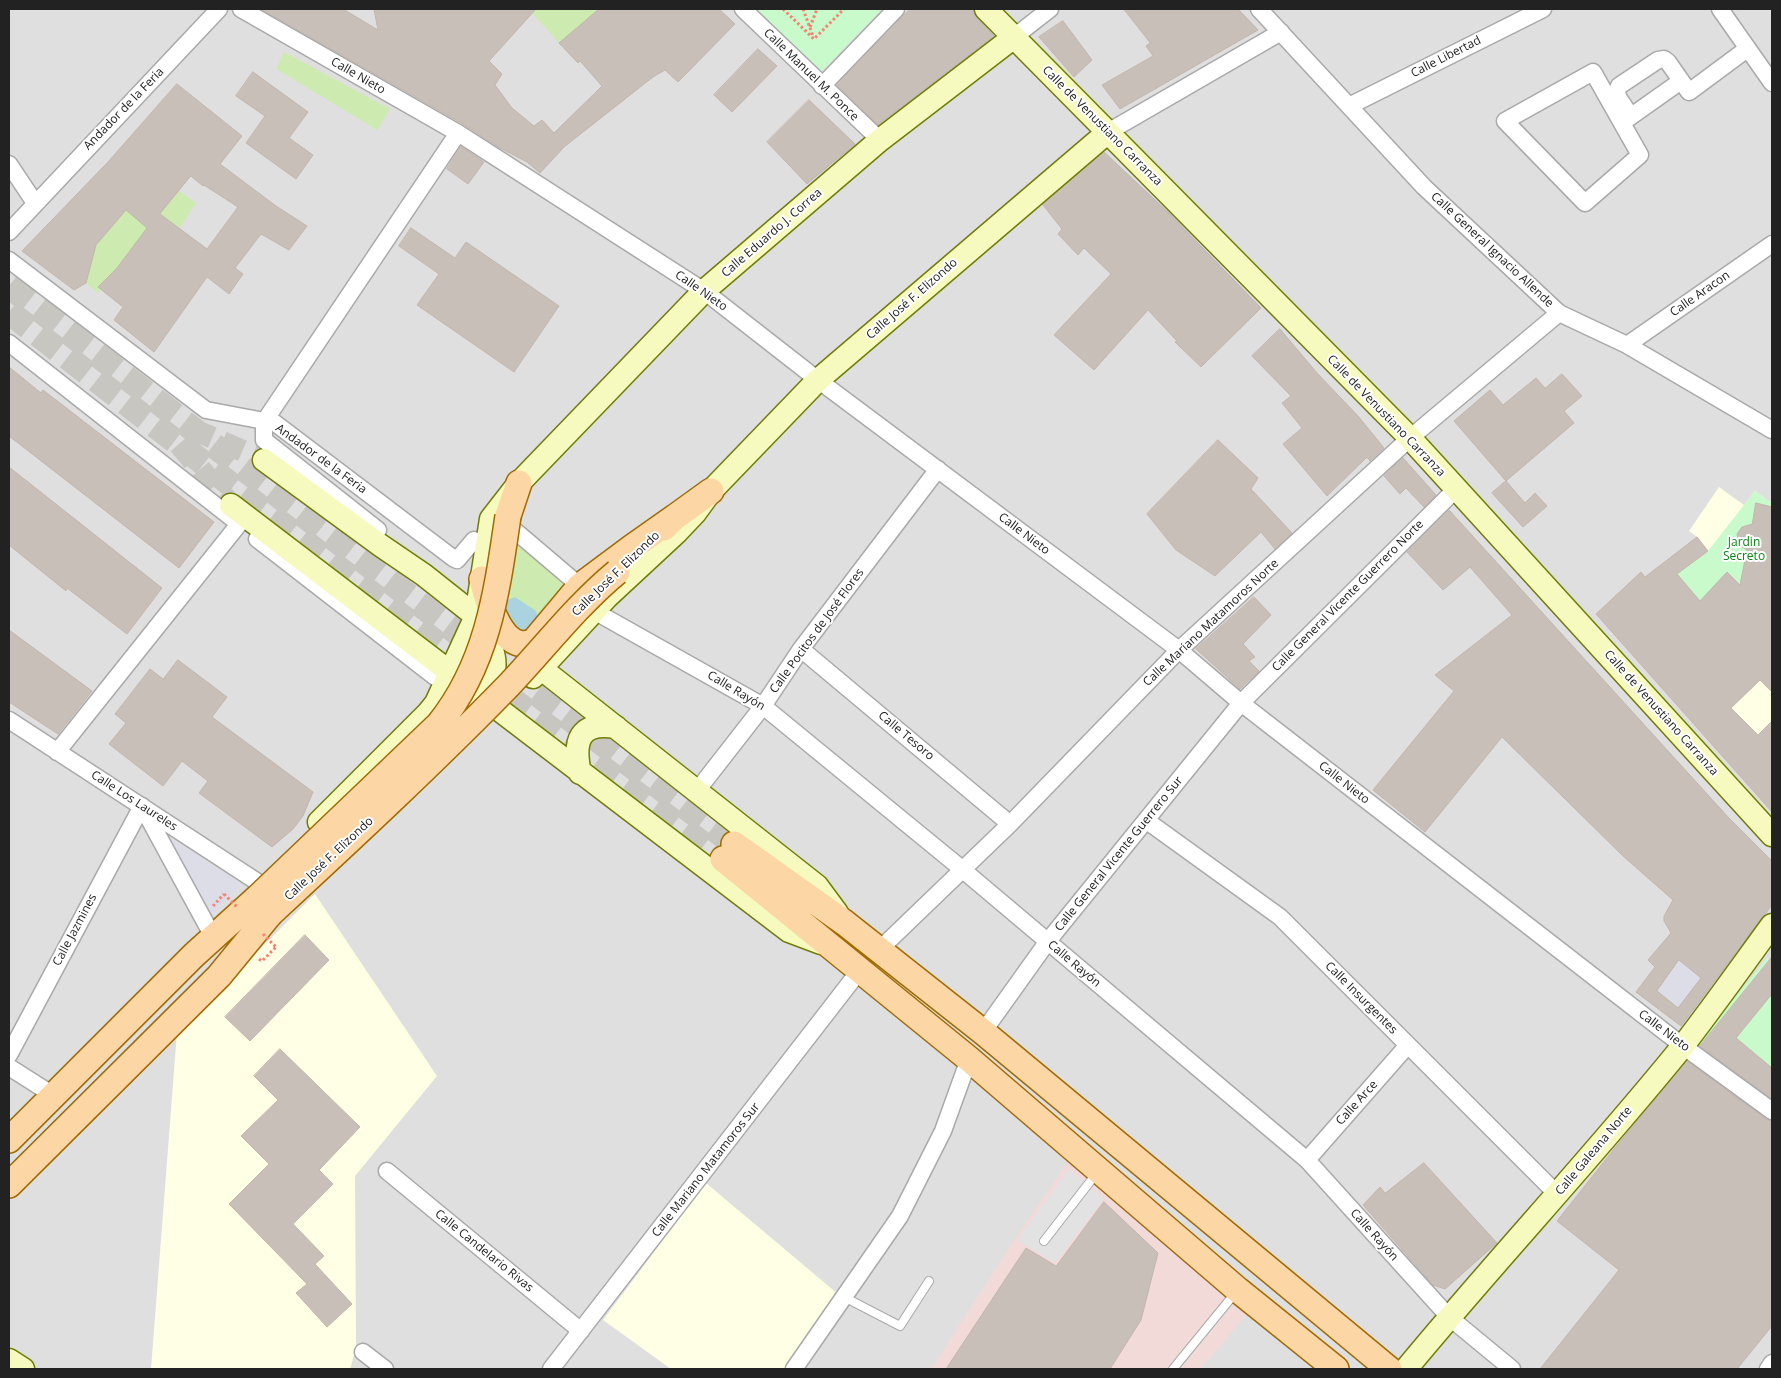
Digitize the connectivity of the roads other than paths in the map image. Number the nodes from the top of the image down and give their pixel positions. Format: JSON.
{"nodes":[{"id":1,"x":219,"y":9,"type":"edge"},
{"id":2,"x":241,"y":9,"type":"edge"},
{"id":3,"x":742,"y":9,"type":"edge"},
{"id":4,"x":896,"y":9,"type":"edge"},
{"id":5,"x":986,"y":9,"type":"edge"},
{"id":6,"x":1050,"y":9,"type":"edge"},
{"id":7,"x":1260,"y":9,"type":"edge"},
{"id":8,"x":1543,"y":9,"type":"edge"},
{"id":9,"x":1720,"y":9,"type":"edge"},
{"id":10,"x":1281,"y":32,"type":"junction"},
{"id":11,"x":1014,"y":37,"type":"junction"},
{"id":12,"x":1747,"y":49,"type":"junction"},
{"id":13,"x":1681,"y":81,"type":"junction"},
{"id":14,"x":1772,"y":83,"type":"edge"},
{"id":15,"x":822,"y":86,"type":"junction"},
{"id":16,"x":1349,"y":106,"type":"junction"},
{"id":17,"x":1627,"y":119,"type":"junction"},
{"id":18,"x":1108,"y":132,"type":"junction"},
{"id":19,"x":458,"y":133,"type":"junction"},
{"id":20,"x":880,"y":140,"type":"junction"},
{"id":21,"x":9,"y":164,"type":"edge"},
{"id":22,"x":35,"y":203,"type":"junction"},
{"id":23,"x":9,"y":232,"type":"edge"},
{"id":24,"x":1772,"y":244,"type":"edge"},
{"id":25,"x":9,"y":260,"type":"edge"},
{"id":26,"x":704,"y":291,"type":"junction"},
{"id":27,"x":1559,"y":313,"type":"junction"},
{"id":28,"x":9,"y":343,"type":"edge"},
{"id":29,"x":1627,"y":345,"type":"junction"},
{"id":30,"x":818,"y":380,"type":"junction"},
{"id":31,"x":264,"y":422,"type":"junction"},
{"id":32,"x":1772,"y":430,"type":"edge"},
{"id":33,"x":1410,"y":438,"type":"junction"},
{"id":34,"x":264,"y":460,"type":"tunnel mouth"},
{"id":35,"x":938,"y":469,"type":"junction"},
{"id":36,"x":519,"y":483,"type":"junction"},
{"id":37,"x":1456,"y":489,"type":"junction"},
{"id":38,"x":711,"y":491,"type":"junction"},
{"id":39,"x":235,"y":515,"type":"junction"},
{"id":40,"x":675,"y":517,"type":"junction"},
{"id":41,"x":511,"y":523,"type":"junction"},
{"id":42,"x":474,"y":540,"type":"dead end"},
{"id":43,"x":424,"y":575,"type":"junction"},
{"id":44,"x":482,"y":579,"type":"junction"},
{"id":45,"x":580,"y":586,"type":"junction"},
{"id":46,"x":450,"y":596,"type":"junction"},
{"id":47,"x":594,"y":611,"type":"junction"},
{"id":48,"x":476,"y":616,"type":"junction"},
{"id":49,"x":802,"y":649,"type":"junction"},
{"id":50,"x":1179,"y":650,"type":"junction"},
{"id":51,"x":496,"y":662,"type":"junction"},
{"id":52,"x":541,"y":668,"type":"junction"},
{"id":53,"x":443,"y":671,"type":"junction"},
{"id":54,"x":480,"y":696,"type":"junction"},
{"id":55,"x":1241,"y":703,"type":"junction"},
{"id":56,"x":762,"y":706,"type":"junction"},
{"id":57,"x":501,"y":711,"type":"junction"},
{"id":58,"x":11,"y":726,"type":"edge"},
{"id":59,"x":616,"y":727,"type":"junction"},
{"id":60,"x":57,"y":752,"type":"junction"},
{"id":61,"x":440,"y":769,"type":"junction"},
{"id":62,"x":580,"y":773,"type":"junction"},
{"id":63,"x":696,"y":792,"type":"junction"},
{"id":64,"x":142,"y":806,"type":"junction"},
{"id":65,"x":1147,"y":821,"type":"junction"},
{"id":66,"x":1010,"y":824,"type":"junction"},
{"id":67,"x":1772,"y":835,"type":"edge"},
{"id":68,"x":962,"y":870,"type":"junction"},
{"id":69,"x":262,"y":898,"type":"junction"},
{"id":70,"x":213,"y":922,"type":"junction"},
{"id":71,"x":845,"y":923,"type":"junction"},
{"id":72,"x":1772,"y":925,"type":"edge"},
{"id":73,"x":1048,"y":941,"type":"junction"},
{"id":74,"x":831,"y":947,"type":"junction"},
{"id":75,"x":879,"y":950,"type":"junction"},
{"id":76,"x":194,"y":955,"type":"junction"},
{"id":77,"x":860,"y":970,"type":"junction"},
{"id":78,"x":219,"y":976,"type":"junction"},
{"id":79,"x":983,"y":1032,"type":"junction"},
{"id":80,"x":1408,"y":1045,"type":"junction"},
{"id":81,"x":1682,"y":1046,"type":"junction"},
{"id":82,"x":9,"y":1055,"type":"edge"},
{"id":83,"x":969,"y":1059,"type":"junction"},
{"id":84,"x":9,"y":1067,"type":"edge"},
{"id":85,"x":53,"y":1095,"type":"junction"},
{"id":86,"x":1772,"y":1111,"type":"edge"},
{"id":87,"x":9,"y":1140,"type":"edge"},
{"id":88,"x":1306,"y":1160,"type":"junction"},
{"id":89,"x":1098,"y":1170,"type":"junction"},
{"id":90,"x":387,"y":1171,"type":"dead end"},
{"id":91,"x":9,"y":1185,"type":"edge"},
{"id":92,"x":1557,"y":1194,"type":"junction"},
{"id":93,"x":1044,"y":1242,"type":"dead end"},
{"id":94,"x":929,"y":1281,"type":"dead end"},
{"id":95,"x":1238,"y":1290,"type":"junction"},
{"id":96,"x":844,"y":1297,"type":"junction"},
{"id":97,"x":1449,"y":1317,"type":"junction"},
{"id":98,"x":581,"y":1331,"type":"junction"},
{"id":99,"x":363,"y":1352,"type":"dead end"},
{"id":100,"x":9,"y":1360,"type":"edge"},
{"id":101,"x":1772,"y":1363,"type":"edge"},
{"id":102,"x":23,"y":1369,"type":"edge"},
{"id":103,"x":385,"y":1369,"type":"edge"},
{"id":104,"x":551,"y":1369,"type":"edge"},
{"id":105,"x":794,"y":1369,"type":"edge"},
{"id":106,"x":1174,"y":1369,"type":"edge"},
{"id":107,"x":1336,"y":1369,"type":"edge"},
{"id":108,"x":1390,"y":1369,"type":"edge"},
{"id":109,"x":1406,"y":1369,"type":"edge"},
{"id":110,"x":1512,"y":1369,"type":"edge"},
{"id":111,"x":1768,"y":1369,"type":"edge"}],
"edges":[{"from":1,"to":22,"type":"street","name":"Andador de la Feria"},
{"from":2,"to":19,"type":"street","name":"Calle Nieto"},
{"from":3,"to":15,"type":"street","name":"Calle Manuel M. Ponce"},
{"from":4,"to":15,"type":"street"},
{"from":5,"to":11,"type":"street","name":"Calle de Venustiano Carranza"},
{"from":6,"to":11,"type":"street","name":"Calle Eduardo J. Correa"},
{"from":7,"to":10,"type":"street","name":"Calle General Ignacio Allende"},
{"from":8,"to":16,"type":"street","name":"Calle Libertad"},
{"from":9,"to":12,"type":"street"},
{"from":10,"to":16,"type":"street","name":"Calle General Ignacio Allende"},
{"from":10,"to":18,"type":"street","name":"Calle José F. Elizondo"},
{"from":11,"to":18,"type":"street","name":"Calle de Venustiano Carranza"},
{"from":11,"to":20,"type":"street","name":"Calle Eduardo J. Correa"},
{"from":12,"to":13,"type":"street"},
{"from":12,"to":14,"type":"street"},
{"from":13,"to":17,"type":"street"},
{"from":13,"to":17,"type":"street"},
{"from":15,"to":20,"type":"street","name":"Calle Manuel M. Ponce"},
{"from":16,"to":27,"type":"street","name":"Calle General Ignacio Allende"},
{"from":17,"to":17,"type":"street"},
{"from":18,"to":30,"type":"street","name":"Calle José F. Elizondo"},
{"from":18,"to":33,"type":"street","name":"Calle de Venustiano Carranza"},
{"from":19,"to":26,"type":"street","name":"Calle Nieto"},
{"from":19,"to":31,"type":"street"},
{"from":20,"to":26,"type":"street","name":"Calle Eduardo J. Correa"},
{"from":21,"to":22,"type":"street"},
{"from":22,"to":23,"type":"street","name":"Andador de la Feria"},
{"from":24,"to":29,"type":"street","name":"Calle Aracon"},
{"from":25,"to":31,"type":"street","name":"Andador de la Feria"},
{"from":26,"to":30,"type":"street","name":"Calle Nieto"},
{"from":26,"to":36,"type":"street","name":"Calle Eduardo J. Correa"},
{"from":27,"to":29,"type":"street","name":"Calle General Ignacio Allende"},
{"from":27,"to":33,"type":"street","name":"Calle Mariano Matamoros Norte"},
{"from":28,"to":39,"type":"street"},
{"from":29,"to":32,"type":"street","name":"Calle General Ignacio Allende"},
{"from":30,"to":35,"type":"street","name":"Calle Nieto"},
{"from":30,"to":38,"type":"street","name":"Calle José F. Elizondo"},
{"from":31,"to":42,"type":"street","name":"Andador de la Feria"},
{"from":31,"to":43,"type":"street"},
{"from":33,"to":37,"type":"street","name":"Calle de Venustiano Carranza"},
{"from":33,"to":50,"type":"street","name":"Calle Mariano Matamoros Norte"},
{"from":34,"to":43,"type":"street"},
{"from":35,"to":49,"type":"street","name":"Calle Pocitos de José Flores"},
{"from":35,"to":50,"type":"street","name":"Calle Nieto"},
{"from":36,"to":41,"type":"main road","name":"Calle José F. Elizondo"},
{"from":36,"to":44,"type":"street","name":"Calle Eduardo J. Correa"},
{"from":37,"to":55,"type":"street","name":"Calle General Vicente Guerrero Norte"},
{"from":37,"to":67,"type":"street","name":"Calle de Venustiano Carranza"},
{"from":38,"to":40,"type":"main road","name":"Calle José F. Elizondo"},
{"from":38,"to":47,"type":"street"},
{"from":39,"to":53,"type":"street"},
{"from":39,"to":60,"type":"street"},
{"from":40,"to":45,"type":"main road"},
{"from":40,"to":69,"type":"main road","name":"Calle José F. Elizondo","bridge":true},
{"from":41,"to":45,"type":"street"},
{"from":41,"to":69,"type":"main road","name":"Calle José F. Elizondo","bridge":true},
{"from":43,"to":46,"type":"street"},
{"from":44,"to":45,"type":"main road"},
{"from":44,"to":46,"type":"street"},
{"from":44,"to":48,"type":"street","name":"Calle Eduardo J. Correa"},
{"from":46,"to":48,"type":"street"},
{"from":47,"to":52,"type":"street"},
{"from":47,"to":56,"type":"street","name":"Calle Rayón"},
{"from":48,"to":51,"type":"street"},
{"from":48,"to":52,"type":"street"},
{"from":48,"to":53,"type":"street","name":"Calle Eduardo J. Correa"},
{"from":49,"to":56,"type":"street","name":"Calle Pocitos de José Flores"},
{"from":49,"to":66,"type":"street","name":"Calle Tesoro"},
{"from":50,"to":55,"type":"street","name":"Calle Nieto"},
{"from":50,"to":66,"type":"street","name":"Calle Mariano Matamoros Norte"},
{"from":51,"to":52,"type":"street"},
{"from":51,"to":53,"type":"street"},
{"from":51,"to":54,"type":"street"},
{"from":52,"to":57,"type":"street"},
{"from":52,"to":59,"type":"street"},
{"from":53,"to":54,"type":"street"},
{"from":53,"to":69,"type":"street","name":"Calle Eduardo J. Correa"},
{"from":54,"to":57,"type":"street"},
{"from":54,"to":61,"type":"street"},
{"from":55,"to":65,"type":"street","name":"Calle General Vicente Guerrero Sur"},
{"from":55,"to":81,"type":"street","name":"Calle Nieto"},
{"from":56,"to":63,"type":"street","name":"Calle Pocitos de José Flores"},
{"from":56,"to":68,"type":"street","name":"Calle Rayón"},
{"from":57,"to":61,"type":"street"},
{"from":57,"to":62,"type":"street"},
{"from":58,"to":60,"type":"street","name":"Calle Los Laureles"},
{"from":59,"to":62,"type":"street"},
{"from":59,"to":63,"type":"street"},
{"from":60,"to":64,"type":"street","name":"Calle Los Laureles"},
{"from":61,"to":78,"type":"street"},
{"from":62,"to":74,"type":"street"},
{"from":63,"to":71,"type":"street"},
{"from":64,"to":69,"type":"street","name":"Calle Los Laureles"},
{"from":64,"to":70,"type":"street"},
{"from":64,"to":82,"type":"street","name":"Calle Jazmines"},
{"from":65,"to":73,"type":"street","name":"Calle General Vicente Guerrero Sur"},
{"from":65,"to":80,"type":"street","name":"Calle Insurgentes"},
{"from":66,"to":68,"type":"street","name":"Calle Mariano Matamoros Norte"},
{"from":68,"to":73,"type":"street","name":"Calle Rayón"},
{"from":68,"to":75,"type":"street","name":"Calle Mariano Matamoros Norte"},
{"from":69,"to":70,"type":"street","name":"Calle Eduardo J. Correa"},
{"from":69,"to":76,"type":"main road","name":"Calle José F. Elizondo"},
{"from":69,"to":78,"type":"main road","name":"Calle José F. Elizondo"},
{"from":70,"to":76,"type":"street","name":"Calle Eduardo J. Correa"},
{"from":71,"to":74,"type":"main road"},
{"from":71,"to":75,"type":"main road"},
{"from":72,"to":81,"type":"street","name":"Calle Galeana Norte"},
{"from":73,"to":79,"type":"street","name":"Calle General Vicente Guerrero Sur"},
{"from":73,"to":88,"type":"street","name":"Calle Rayón"},
{"from":74,"to":77,"type":"main road"},
{"from":75,"to":79,"type":"main road"},
{"from":76,"to":85,"type":"main road","name":"Calle José F. Elizondo"},
{"from":77,"to":83,"type":"main road"},
{"from":77,"to":98,"type":"street","name":"Calle Mariano Matamoros Sur"},
{"from":78,"to":91,"type":"main road","name":"Calle José F. Elizondo"},
{"from":79,"to":108,"type":"main road"},
{"from":80,"to":88,"type":"street","name":"Calle Arce"},
{"from":80,"to":92,"type":"street","name":"Calle Insurgentes"},
{"from":81,"to":86,"type":"street","name":"Calle Nieto"},
{"from":81,"to":92,"type":"street","name":"Calle Galeana Norte"},
{"from":83,"to":89,"type":"main road"},
{"from":83,"to":96,"type":"street"},
{"from":84,"to":85,"type":"street"},
{"from":85,"to":87,"type":"main road","name":"Calle José F. Elizondo"},
{"from":88,"to":97,"type":"street","name":"Calle Rayón"},
{"from":89,"to":93,"type":"lane"},
{"from":89,"to":95,"type":"main road"},
{"from":90,"to":98,"type":"street","name":"Calle Candelario Rivas"},
{"from":92,"to":97,"type":"street","name":"Calle Galeana Norte"},
{"from":94,"to":96,"type":"lane"},
{"from":95,"to":106,"type":"lane"},
{"from":95,"to":107,"type":"main road"},
{"from":96,"to":105,"type":"street"},
{"from":97,"to":109,"type":"street","name":"Calle Galeana Norte"},
{"from":97,"to":110,"type":"street","name":"Calle Rayón"},
{"from":98,"to":104,"type":"street","name":"Calle Mariano Matamoros Sur"},
{"from":99,"to":103,"type":"street"},
{"from":100,"to":102,"type":"street"},
{"from":101,"to":111,"type":"street"}]}
